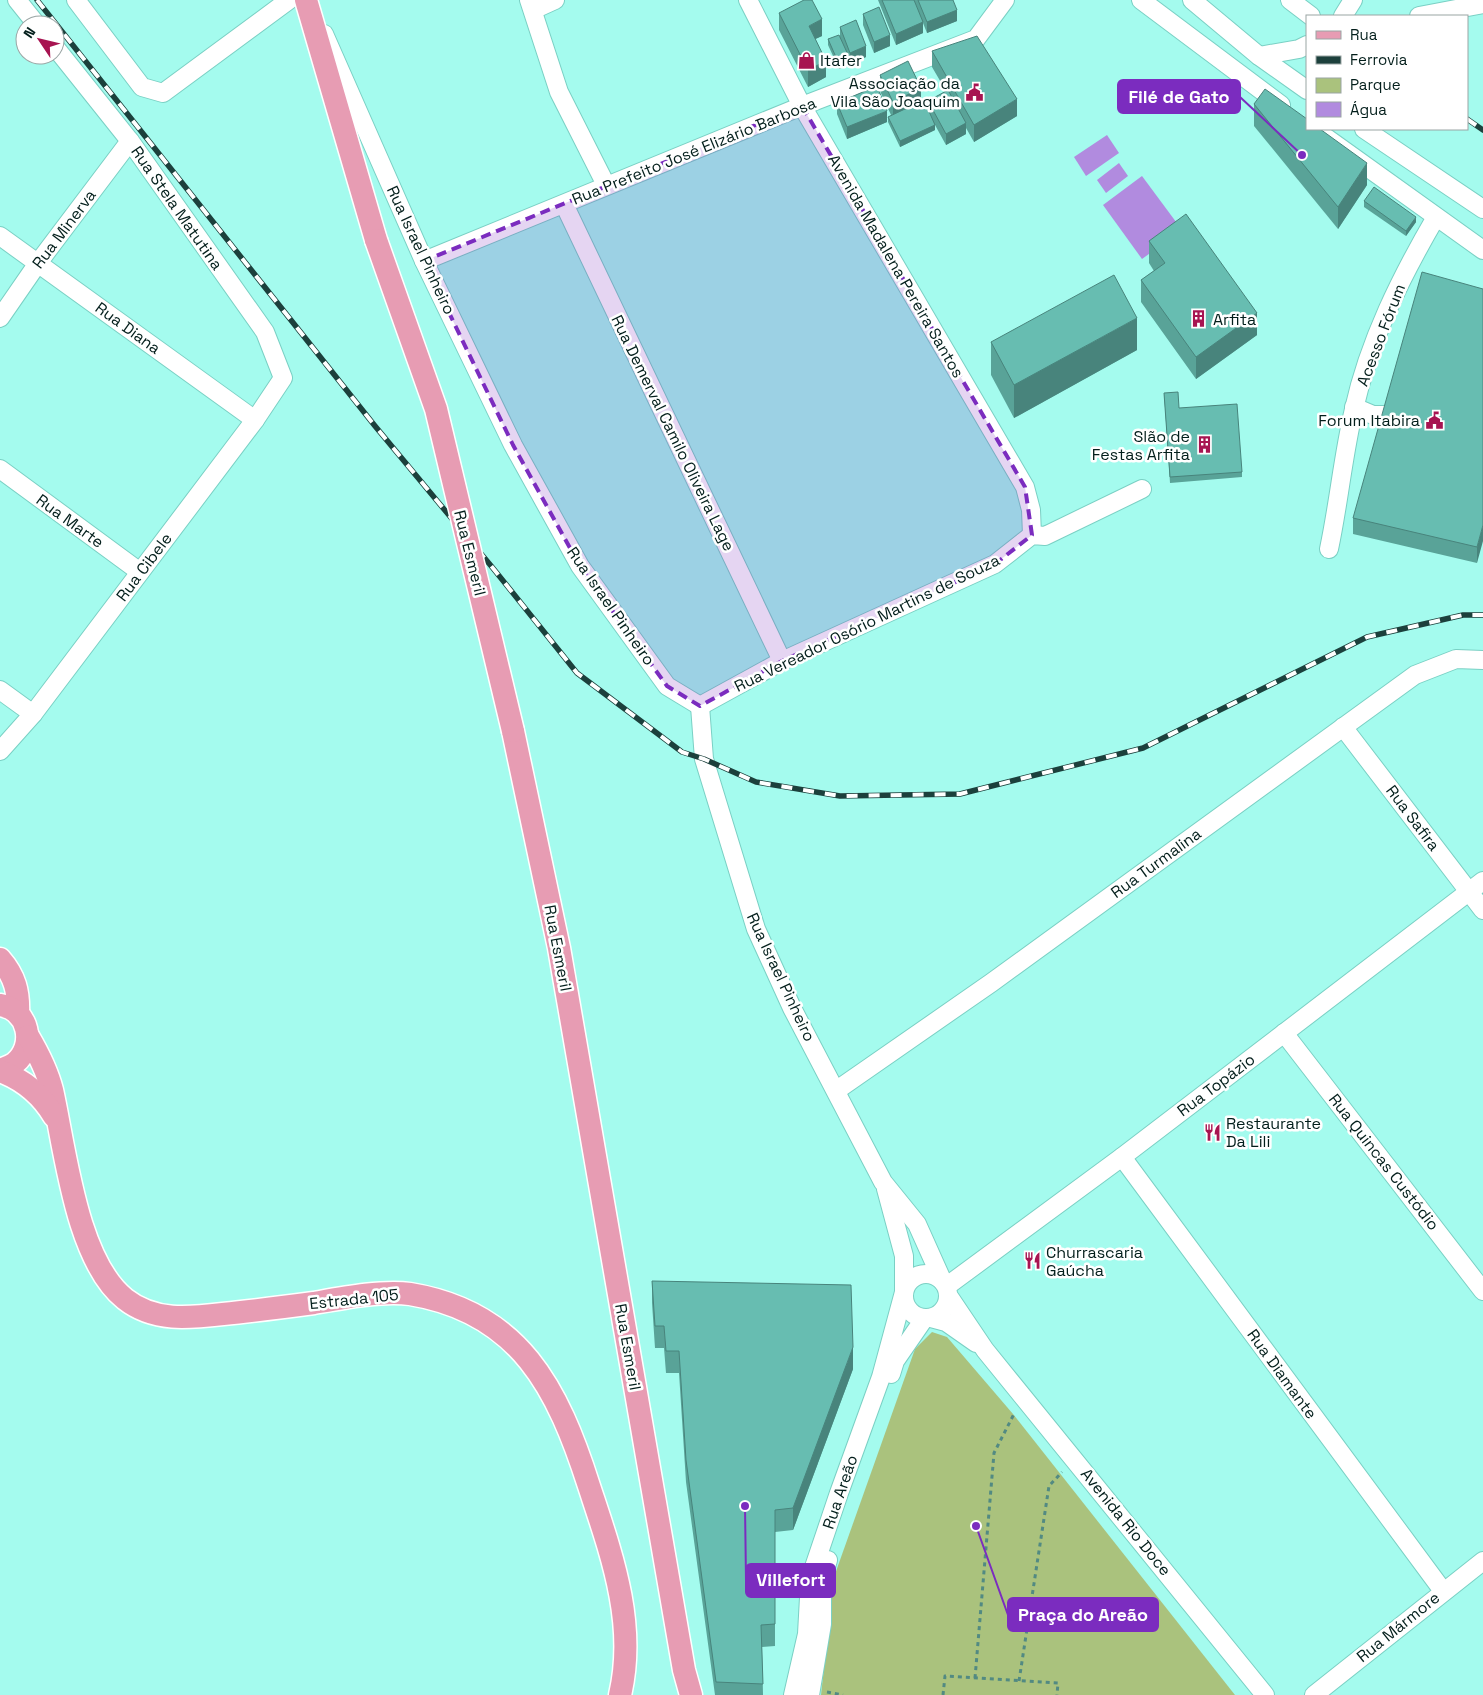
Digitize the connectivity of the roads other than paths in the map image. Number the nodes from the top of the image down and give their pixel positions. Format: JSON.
{"nodes":[{"id":1,"x":17,"y":0,"type":"edge"},
{"id":2,"x":76,"y":0,"type":"edge"},
{"id":3,"x":289,"y":0,"type":"edge"},
{"id":4,"x":307,"y":0,"type":"edge"},
{"id":5,"x":555,"y":0,"type":"edge"},
{"id":6,"x":748,"y":0,"type":"edge"},
{"id":7,"x":1004,"y":0,"type":"edge"},
{"id":8,"x":1141,"y":0,"type":"edge"},
{"id":9,"x":1192,"y":0,"type":"edge"},
{"id":10,"x":1290,"y":0,"type":"edge"},
{"id":11,"x":1353,"y":0,"type":"edge"},
{"id":12,"x":1483,"y":4,"type":"edge"},
{"id":13,"x":531,"y":5,"type":"edge"},
{"id":14,"x":29,"y":15,"type":"edge"},
{"id":15,"x":1310,"y":15,"type":"edge"},
{"id":16,"x":1344,"y":15,"type":"edge"},
{"id":17,"x":1424,"y":15,"type":"edge"},
{"id":18,"x":1306,"y":46,"type":"edge"},
{"id":19,"x":1259,"y":56,"type":"junction"},
{"id":20,"x":65,"y":60,"type":"edge"},
{"id":21,"x":1306,"y":89,"type":"edge"},
{"id":22,"x":802,"y":106,"type":"junction"},
{"id":23,"x":1305,"y":122,"type":"edge"},
{"id":24,"x":1316,"y":130,"type":"edge"},
{"id":25,"x":1365,"y":130,"type":"edge"},
{"id":26,"x":130,"y":141,"type":"junction"},
{"id":27,"x":606,"y":185,"type":"junction"},
{"id":28,"x":564,"y":204,"type":"junction"},
{"id":29,"x":1483,"y":209,"type":"edge"},
{"id":30,"x":1436,"y":217,"type":"junction"},
{"id":31,"x":0,"y":236,"type":"edge"},
{"id":32,"x":1483,"y":250,"type":"edge"},
{"id":33,"x":424,"y":262,"type":"junction"},
{"id":34,"x":38,"y":263,"type":"junction"},
{"id":35,"x":0,"y":318,"type":"edge"},
{"id":36,"x":283,"y":378,"type":"joint"},
{"id":37,"x":1406,"y":388,"type":"edge"},
{"id":38,"x":1354,"y":407,"type":"junction"},
{"id":39,"x":255,"y":420,"type":"junction"},
{"id":40,"x":0,"y":470,"type":"edge"},
{"id":41,"x":1142,"y":489,"type":"dead end"},
{"id":42,"x":1032,"y":536,"type":"junction"},
{"id":43,"x":1328,"y":549,"type":"dead end"},
{"id":44,"x":140,"y":572,"type":"junction"},
{"id":45,"x":1483,"y":660,"type":"edge"},
{"id":46,"x":782,"y":661,"type":"junction"},
{"id":47,"x":0,"y":690,"type":"edge"},
{"id":48,"x":700,"y":706,"type":"junction"},
{"id":49,"x":33,"y":714,"type":"junction"},
{"id":50,"x":1343,"y":727,"type":"junction"},
{"id":51,"x":0,"y":751,"type":"edge"},
{"id":52,"x":1476,"y":886,"type":"edge"},
{"id":53,"x":1483,"y":910,"type":"edge"},
{"id":54,"x":0,"y":959,"type":"edge"},
{"id":55,"x":9,"y":1010,"type":"edge"},
{"id":56,"x":1284,"y":1033,"type":"junction"},
{"id":57,"x":28,"y":1036,"type":"junction"},
{"id":58,"x":0,"y":1070,"type":"edge"},
{"id":59,"x":837,"y":1090,"type":"junction"},
{"id":60,"x":56,"y":1119,"type":"junction"},
{"id":61,"x":1122,"y":1157,"type":"junction"},
{"id":62,"x":884,"y":1182,"type":"junction"},
{"id":63,"x":946,"y":1288,"type":"junction"},
{"id":64,"x":1483,"y":1291,"type":"edge"},
{"id":65,"x":904,"y":1292,"type":"junction"},
{"id":66,"x":928,"y":1318,"type":"junction"},
{"id":67,"x":986,"y":1350,"type":"junction"},
{"id":68,"x":1483,"y":1561,"type":"edge"},
{"id":69,"x":1443,"y":1591,"type":"junction"},
{"id":70,"x":684,"y":1670,"type":"junction"},
{"id":71,"x":620,"y":1695,"type":"edge"},
{"id":72,"x":682,"y":1695,"type":"edge"},
{"id":73,"x":690,"y":1695,"type":"edge"},
{"id":74,"x":793,"y":1695,"type":"edge"},
{"id":75,"x":810,"y":1695,"type":"edge"},
{"id":76,"x":1265,"y":1695,"type":"edge"},
{"id":77,"x":1314,"y":1695,"type":"edge"}],
"edges":[{"from":1,"to":14,"type":"street"},
{"from":2,"to":3,"type":"street"},
{"from":4,"to":33,"type":"street","name":"Rua Israel Pinheiro"},
{"from":4,"to":70,"type":"main road","name":"Rua Esmeril","bridge":true},
{"from":5,"to":13,"type":"street"},
{"from":6,"to":22,"type":"street","name":"Avenida Madalena Pereira Santos"},
{"from":7,"to":22,"type":"street","name":"Rua Prefeito José Elizário Barbosa"},
{"from":8,"to":23,"type":"street"},
{"from":9,"to":19,"type":"street"},
{"from":10,"to":15,"type":"street"},
{"from":11,"to":16,"type":"street"},
{"from":12,"to":17,"type":"street"},
{"from":13,"to":27,"type":"street"},
{"from":18,"to":19,"type":"street"},
{"from":19,"to":21,"type":"street"},
{"from":20,"to":26,"type":"street","name":"Rua Stela Matutina"},
{"from":22,"to":27,"type":"street","name":"Rua Prefeito José Elizário Barbosa"},
{"from":22,"to":42,"type":"street","name":"Avenida Madalena Pereira Santos"},
{"from":24,"to":30,"type":"street"},
{"from":25,"to":29,"type":"street"},
{"from":26,"to":34,"type":"street","name":"Rua Minerva"},
{"from":26,"to":36,"type":"street","name":"Rua Stela Matutina"},
{"from":27,"to":28,"type":"street","name":"Rua Prefeito José Elizário Barbosa"},
{"from":28,"to":33,"type":"street","name":"Rua Prefeito José Elizário Barbosa"},
{"from":28,"to":46,"type":"street","name":"Rua Demerval Camilo Oliveira Lage"},
{"from":30,"to":32,"type":"street"},
{"from":30,"to":38,"type":"street","name":"Acesso Fórum"},
{"from":31,"to":34,"type":"street","name":"Rua Diana"},
{"from":33,"to":48,"type":"street","name":"Rua Israel Pinheiro"},
{"from":34,"to":35,"type":"street","name":"Rua Minerva"},
{"from":34,"to":39,"type":"street","name":"Rua Diana"},
{"from":36,"to":39,"type":"street","name":"Rua Cibele"},
{"from":37,"to":38,"type":"street"},
{"from":38,"to":43,"type":"street","name":"Acesso Fórum"},
{"from":39,"to":44,"type":"street","name":"Rua Cibele"},
{"from":40,"to":44,"type":"street","name":"Rua Marte"},
{"from":41,"to":42,"type":"street","name":"Rua Vereador Osório Martins de Souza"},
{"from":42,"to":46,"type":"street","name":"Rua Vereador Osório Martins de Souza"},
{"from":44,"to":49,"type":"street","name":"Rua Cibele"},
{"from":45,"to":50,"type":"street","name":"Rua Turmalina"},
{"from":46,"to":48,"type":"street","name":"Rua Vereador Osório Martins de Souza"},
{"from":47,"to":49,"type":"street"},
{"from":48,"to":59,"type":"street","name":"Rua Israel Pinheiro"},
{"from":49,"to":51,"type":"street","name":"Rua Cibele"},
{"from":50,"to":52,"type":"street","name":"Rua Safira"},
{"from":50,"to":59,"type":"street","name":"Rua Turmalina"},
{"from":52,"to":53,"type":"street","name":"Rua Safira"},
{"from":52,"to":56,"type":"street","name":"Rua Topázio"},
{"from":54,"to":55,"type":"main road"},
{"from":55,"to":57,"type":"main road","name":"Estrada 105"},
{"from":56,"to":61,"type":"street","name":"Rua Topázio"},
{"from":56,"to":64,"type":"street","name":"Rua Quincas Custódio"},
{"from":57,"to":58,"type":"main road"},
{"from":57,"to":60,"type":"main road","name":"Estrada 105"},
{"from":58,"to":60,"type":"main road","name":"Estrada 105"},
{"from":59,"to":62,"type":"street","name":"Rua Israel Pinheiro"},
{"from":60,"to":71,"type":"main road","name":"Estrada 105"},
{"from":61,"to":63,"type":"street","name":"Rua Topázio"},
{"from":61,"to":69,"type":"street","name":"Rua Diamante"},
{"from":62,"to":63,"type":"street","name":"Rua Israel Pinheiro"},
{"from":62,"to":65,"type":"street","name":"Rua Israel Pinheiro"},
{"from":63,"to":65,"type":"street"},
{"from":63,"to":66,"type":"street"},
{"from":63,"to":67,"type":"street","name":"Avenida Rio Doce"},
{"from":65,"to":66,"type":"street"},
{"from":65,"to":74,"type":"street","name":"Rua Areão"},
{"from":66,"to":67,"type":"street","name":"Avenida Rio Doce"},
{"from":66,"to":75,"type":"street","name":"Rua Areão"},
{"from":67,"to":76,"type":"street","name":"Avenida Rio Doce"},
{"from":68,"to":69,"type":"street","name":"Rua Mármore"},
{"from":69,"to":77,"type":"street","name":"Rua Mármore"},
{"from":70,"to":72,"type":"main road"},
{"from":70,"to":73,"type":"main road"}]}
